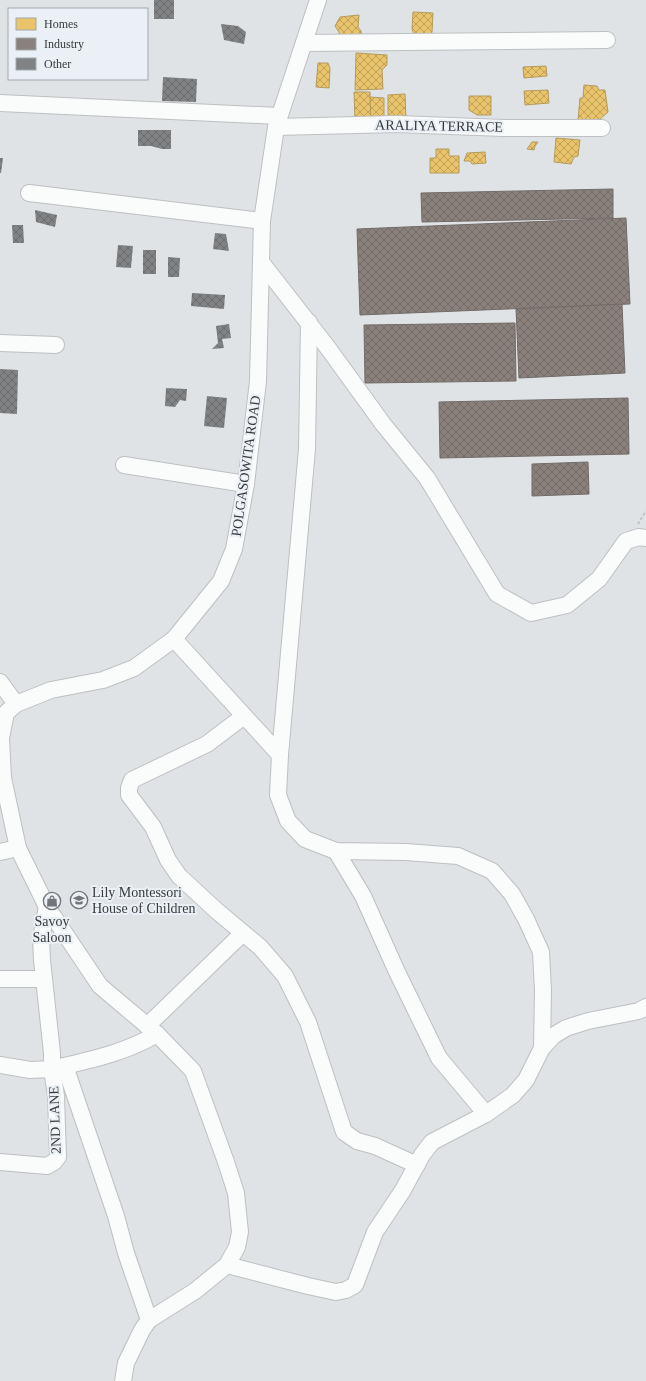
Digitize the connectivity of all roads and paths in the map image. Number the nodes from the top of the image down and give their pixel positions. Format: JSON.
{"nodes":[{"id":1,"x":318,"y":0,"type":"edge"},
{"id":2,"x":607,"y":40,"type":"dead end"},
{"id":3,"x":304,"y":43,"type":"junction"},
{"id":4,"x":0,"y":103,"type":"edge"},
{"id":5,"x":277,"y":121,"type":"junction"},
{"id":6,"x":602,"y":128,"type":"dead end"},
{"id":7,"x":29,"y":193,"type":"dead end"},
{"id":8,"x":262,"y":221,"type":"junction"},
{"id":9,"x":261,"y":262,"type":"junction"},
{"id":10,"x":308,"y":322,"type":"junction"},
{"id":11,"x":0,"y":343,"type":"edge"},
{"id":12,"x":56,"y":345,"type":"dead end"},
{"id":13,"x":124,"y":466,"type":"dead end"},
{"id":14,"x":246,"y":484,"type":"junction"},
{"id":15,"x":646,"y":538,"type":"edge"},
{"id":16,"x":174,"y":639,"type":"junction"},
{"id":17,"x":0,"y":682,"type":"edge"},
{"id":18,"x":16,"y":704,"type":"junction"},
{"id":19,"x":244,"y":716,"type":"junction"},
{"id":20,"x":280,"y":755,"type":"junction"},
{"id":21,"x":2,"y":779,"type":"edge"},
{"id":22,"x":18,"y":848,"type":"junction"},
{"id":23,"x":336,"y":851,"type":"junction"},
{"id":24,"x":0,"y":852,"type":"edge"},
{"id":25,"x":47,"y":907,"type":"junction"},
{"id":26,"x":243,"y":933,"type":"junction"},
{"id":27,"x":0,"y":979,"type":"edge"},
{"id":28,"x":44,"y":979,"type":"junction"},
{"id":29,"x":646,"y":1007,"type":"edge"},
{"id":30,"x":152,"y":1030,"type":"junction"},
{"id":31,"x":542,"y":1048,"type":"junction"},
{"id":32,"x":0,"y":1065,"type":"edge"},
{"id":33,"x":59,"y":1068,"type":"junction"},
{"id":34,"x":486,"y":1114,"type":"junction"},
{"id":35,"x":0,"y":1162,"type":"edge"},
{"id":36,"x":417,"y":1165,"type":"junction"},
{"id":37,"x":228,"y":1265,"type":"junction"},
{"id":38,"x":149,"y":1320,"type":"junction"},
{"id":39,"x":123,"y":1381,"type":"edge"}],
"edges":[{"from":1,"to":3,"type":"street","name":"POLGASOWITA ROAD"},
{"from":2,"to":3,"type":"street"},
{"from":3,"to":5,"type":"street","name":"POLGASOWITA ROAD"},
{"from":4,"to":5,"type":"street","name":"ARALIYA TERRACE"},
{"from":5,"to":6,"type":"street","name":"ARALIYA TERRACE"},
{"from":5,"to":8,"type":"street","name":"POLGASOWITA ROAD"},
{"from":7,"to":8,"type":"street"},
{"from":8,"to":9,"type":"street","name":"POLGASOWITA ROAD"},
{"from":9,"to":10,"type":"street"},
{"from":9,"to":14,"type":"street","name":"POLGASOWITA ROAD"},
{"from":10,"to":15,"type":"street"},
{"from":10,"to":20,"type":"street"},
{"from":11,"to":12,"type":"street"},
{"from":13,"to":14,"type":"street"},
{"from":14,"to":16,"type":"street","name":"POLGASOWITA ROAD"},
{"from":16,"to":18,"type":"street","name":"POLGASOWITA ROAD"},
{"from":16,"to":19,"type":"street"},
{"from":17,"to":18,"type":"street"},
{"from":18,"to":21,"type":"street"},
{"from":19,"to":20,"type":"street"},
{"from":19,"to":26,"type":"street"},
{"from":20,"to":23,"type":"street"},
{"from":21,"to":22,"type":"street"},
{"from":22,"to":24,"type":"street"},
{"from":22,"to":25,"type":"street"},
{"from":23,"to":31,"type":"street"},
{"from":23,"to":34,"type":"street"},
{"from":25,"to":28,"type":"street"},
{"from":25,"to":30,"type":"street"},
{"from":26,"to":30,"type":"street"},
{"from":26,"to":36,"type":"street"},
{"from":27,"to":28,"type":"street"},
{"from":28,"to":33,"type":"street"},
{"from":29,"to":31,"type":"street"},
{"from":30,"to":33,"type":"street"},
{"from":30,"to":37,"type":"street"},
{"from":31,"to":34,"type":"street"},
{"from":32,"to":33,"type":"street"},
{"from":33,"to":35,"type":"street","name":"2ND LANE"},
{"from":33,"to":38,"type":"street"},
{"from":34,"to":36,"type":"street"},
{"from":36,"to":37,"type":"street"},
{"from":37,"to":38,"type":"street"},
{"from":38,"to":39,"type":"street"}]}
